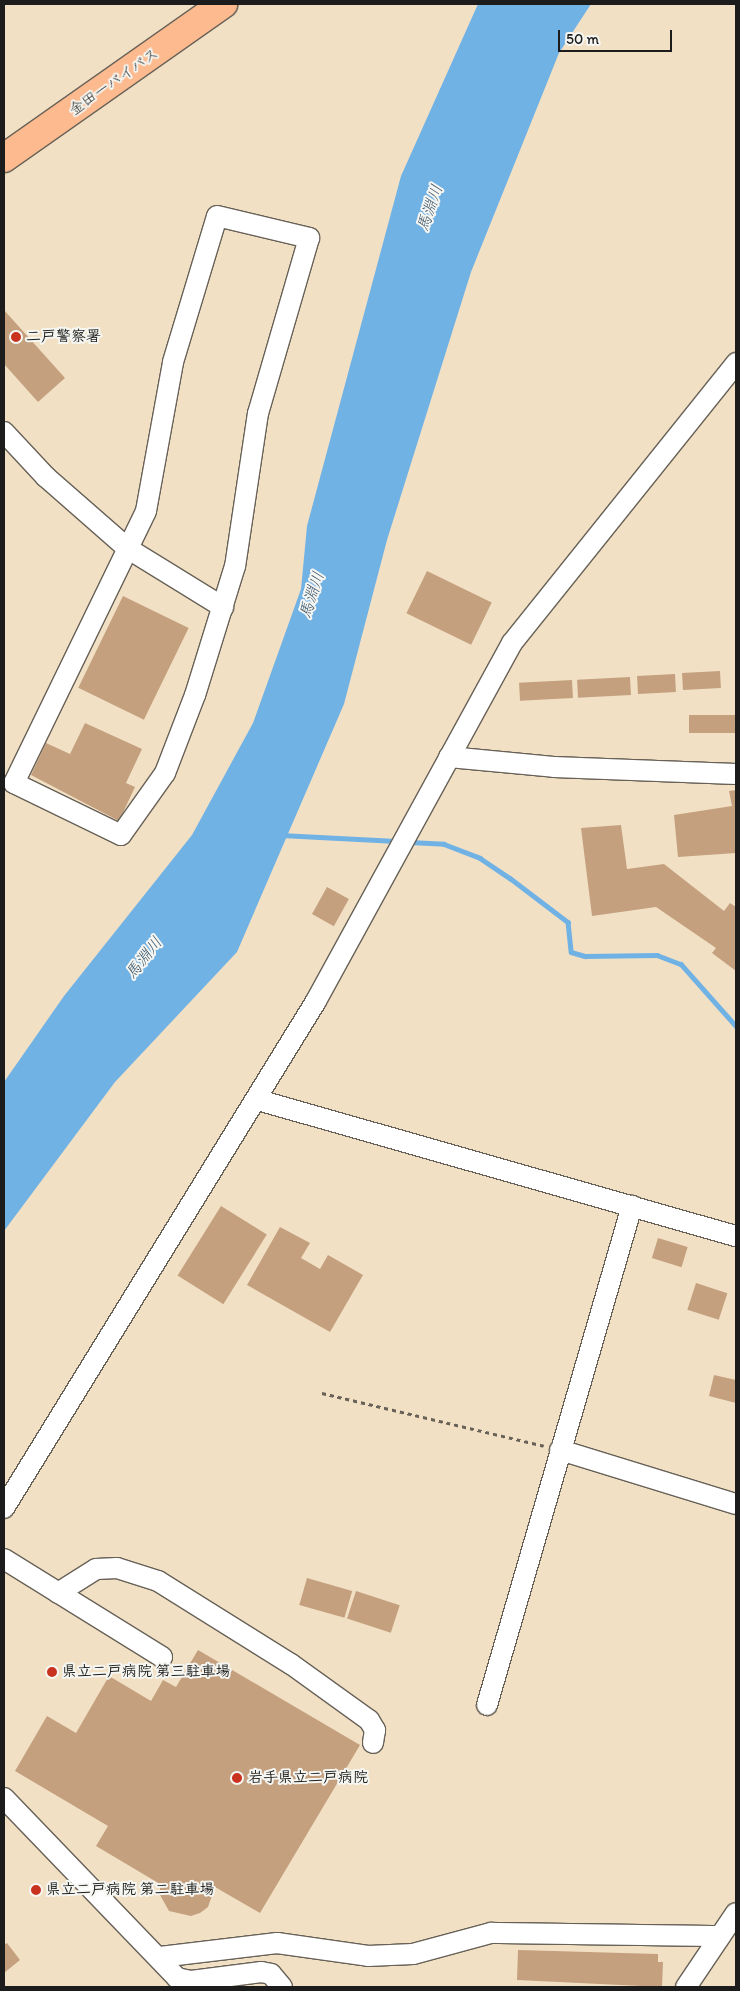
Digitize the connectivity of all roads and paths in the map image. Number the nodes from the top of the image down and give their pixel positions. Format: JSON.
{"nodes":[{"id":1,"x":223,"y":4,"type":"edge"},
{"id":2,"x":4,"y":158,"type":"edge"},
{"id":3,"x":736,"y":363,"type":"edge"},
{"id":4,"x":4,"y":432,"type":"edge"},
{"id":5,"x":126,"y":548,"type":"junction"},
{"id":6,"x":223,"y":607,"type":"junction"},
{"id":7,"x":449,"y":757,"type":"junction"},
{"id":8,"x":736,"y":774,"type":"edge"},
{"id":9,"x":258,"y":1100,"type":"junction"},
{"id":10,"x":632,"y":1206,"type":"junction"},
{"id":11,"x":736,"y":1236,"type":"edge"},
{"id":12,"x":322,"y":1393,"type":"dead end"},
{"id":13,"x":560,"y":1450,"type":"junction"},
{"id":14,"x":736,"y":1504,"type":"edge"},
{"id":15,"x":4,"y":1508,"type":"edge"},
{"id":16,"x":4,"y":1559,"type":"edge"},
{"id":17,"x":58,"y":1593,"type":"junction"},
{"id":18,"x":162,"y":1657,"type":"dead end"},
{"id":19,"x":487,"y":1705,"type":"dead end"},
{"id":20,"x":373,"y":1743,"type":"dead end"},
{"id":21,"x":4,"y":1798,"type":"edge"},
{"id":22,"x":736,"y":1913,"type":"edge"},
{"id":23,"x":720,"y":1936,"type":"junction"},
{"id":24,"x":160,"y":1957,"type":"junction"},
{"id":25,"x":282,"y":1987,"type":"edge"},
{"id":26,"x":686,"y":1987,"type":"edge"}],
"edges":[{"from":1,"to":2,"type":"highway","name":"金田一バイパス"},
{"from":3,"to":7,"type":"street"},
{"from":4,"to":5,"type":"street"},
{"from":5,"to":6,"type":"street"},
{"from":5,"to":6,"type":"street"},
{"from":5,"to":6,"type":"street"},
{"from":7,"to":8,"type":"street"},
{"from":7,"to":9,"type":"street"},
{"from":9,"to":10,"type":"street"},
{"from":9,"to":15,"type":"street"},
{"from":10,"to":11,"type":"street"},
{"from":10,"to":13,"type":"street"},
{"from":12,"to":13,"type":"path"},
{"from":13,"to":14,"type":"street"},
{"from":13,"to":19,"type":"street"},
{"from":16,"to":17,"type":"street"},
{"from":17,"to":18,"type":"street"},
{"from":17,"to":20,"type":"street"},
{"from":21,"to":24,"type":"street"},
{"from":22,"to":23,"type":"street"},
{"from":23,"to":24,"type":"street"},
{"from":23,"to":26,"type":"street"},
{"from":24,"to":25,"type":"street"}]}
